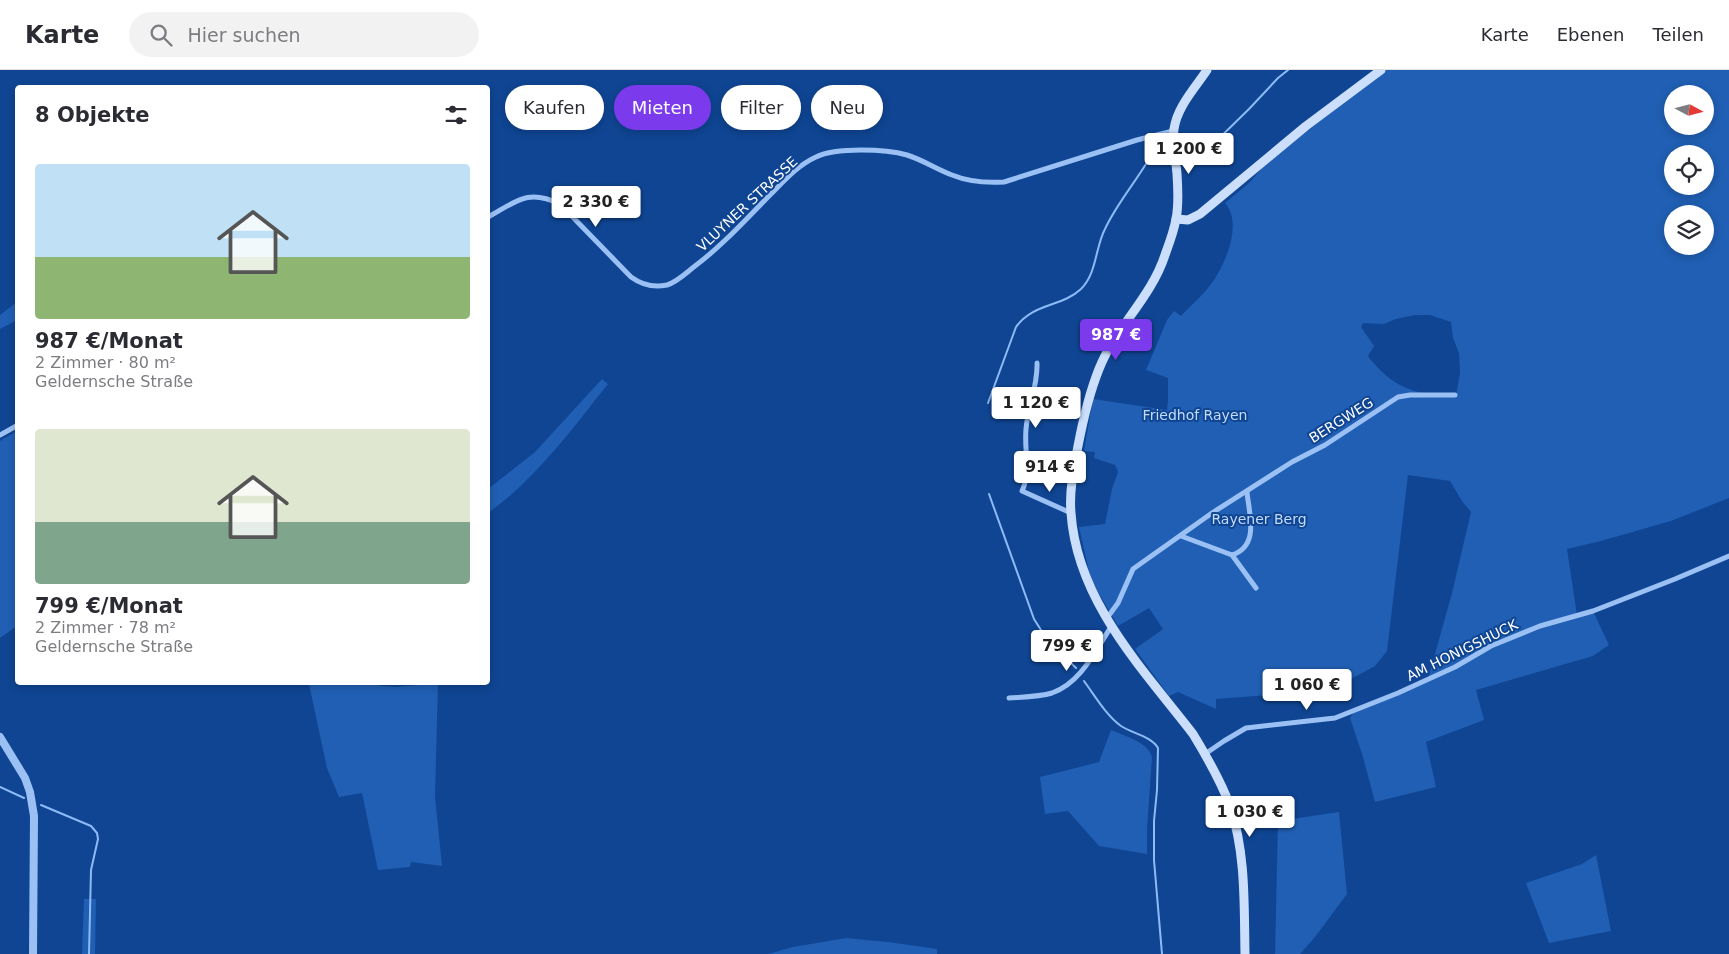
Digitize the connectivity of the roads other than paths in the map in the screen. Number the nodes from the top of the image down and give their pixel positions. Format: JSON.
{"nodes":[{"id":1,"x":1207,"y":70,"type":"edge"},
{"id":2,"x":1381,"y":70,"type":"edge"},
{"id":3,"x":1173,"y":131,"type":"junction"},
{"id":4,"x":490,"y":216,"type":"edge"},
{"id":5,"x":1176,"y":219,"type":"junction"},
{"id":6,"x":1037,"y":363,"type":"dead end"},
{"id":7,"x":1455,"y":394,"type":"dead end"},
{"id":8,"x":15,"y":426,"type":"edge"},
{"id":9,"x":0,"y":435,"type":"edge"},
{"id":10,"x":1247,"y":492,"type":"junction"},
{"id":11,"x":1071,"y":512,"type":"junction"},
{"id":12,"x":1180,"y":536,"type":"junction"},
{"id":13,"x":1232,"y":555,"type":"junction"},
{"id":14,"x":1729,"y":556,"type":"edge"},
{"id":15,"x":1256,"y":588,"type":"dead end"},
{"id":16,"x":1106,"y":619,"type":"junction"},
{"id":17,"x":1112,"y":627,"type":"junction"},
{"id":18,"x":1009,"y":698,"type":"dead end"},
{"id":19,"x":0,"y":737,"type":"edge"},
{"id":20,"x":1205,"y":754,"type":"junction"},
{"id":21,"x":32,"y":954,"type":"edge"},
{"id":22,"x":1245,"y":954,"type":"edge"}],
"edges":[{"from":1,"to":3,"type":"main road"},
{"from":2,"to":5,"type":"main road"},
{"from":3,"to":4,"type":"street","name":"VLUYNER STRASSE"},
{"from":3,"to":5,"type":"main road"},
{"from":5,"to":11,"type":"main road"},
{"from":6,"to":11,"type":"street"},
{"from":7,"to":10,"type":"street","name":"BERGWEG"},
{"from":8,"to":9,"type":"street"},
{"from":10,"to":12,"type":"street","name":"BERGWEG"},
{"from":10,"to":13,"type":"street"},
{"from":11,"to":16,"type":"main road"},
{"from":12,"to":13,"type":"street"},
{"from":12,"to":16,"type":"street","name":"BERGWEG"},
{"from":13,"to":15,"type":"street"},
{"from":14,"to":20,"type":"street","name":"AM HONIGSHUCK"},
{"from":16,"to":17,"type":"main road"},
{"from":17,"to":18,"type":"street"},
{"from":17,"to":20,"type":"main road"},
{"from":19,"to":21,"type":"street"},
{"from":20,"to":22,"type":"main road"}]}
